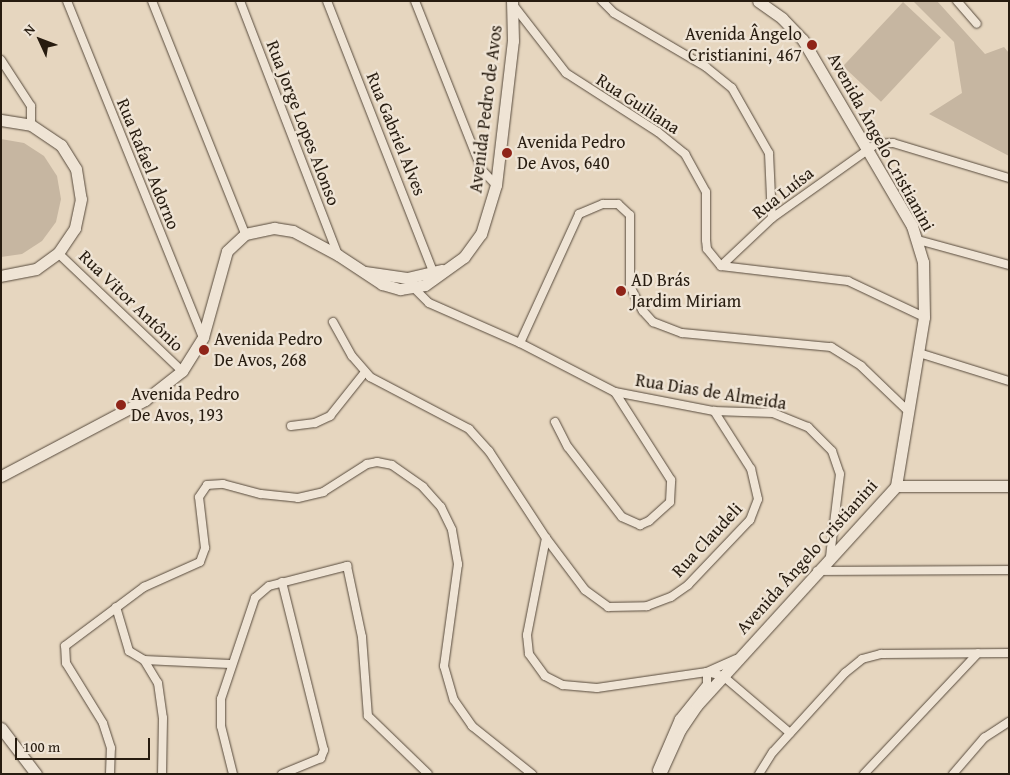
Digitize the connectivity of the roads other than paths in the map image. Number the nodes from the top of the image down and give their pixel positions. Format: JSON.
{"nodes":[{"id":1,"x":67,"y":1,"type":"edge"},
{"id":2,"x":152,"y":1,"type":"edge"},
{"id":3,"x":240,"y":1,"type":"edge"},
{"id":4,"x":327,"y":1,"type":"edge"},
{"id":5,"x":414,"y":1,"type":"edge"},
{"id":6,"x":602,"y":1,"type":"edge"},
{"id":7,"x":758,"y":1,"type":"edge"},
{"id":8,"x":956,"y":1,"type":"edge"},
{"id":9,"x":513,"y":3,"type":"edge"},
{"id":10,"x":977,"y":24,"type":"dead end"},
{"id":11,"x":1,"y":60,"type":"edge"},
{"id":12,"x":1,"y":120,"type":"edge"},
{"id":13,"x":31,"y":125,"type":"junction"},
{"id":14,"x":867,"y":150,"type":"junction"},
{"id":15,"x":1009,"y":178,"type":"edge"},
{"id":16,"x":496,"y":185,"type":"junction"},
{"id":17,"x":772,"y":218,"type":"junction"},
{"id":18,"x":245,"y":234,"type":"junction"},
{"id":19,"x":918,"y":240,"type":"junction"},
{"id":20,"x":58,"y":253,"type":"junction"},
{"id":21,"x":338,"y":255,"type":"junction"},
{"id":22,"x":1009,"y":265,"type":"edge"},
{"id":23,"x":721,"y":266,"type":"junction"},
{"id":24,"x":361,"y":271,"type":"junction"},
{"id":25,"x":1,"y":276,"type":"edge"},
{"id":26,"x":435,"y":276,"type":"junction"},
{"id":27,"x":407,"y":278,"type":"junction"},
{"id":28,"x":414,"y":289,"type":"junction"},
{"id":29,"x":924,"y":317,"type":"junction"},
{"id":30,"x":333,"y":322,"type":"dead end"},
{"id":31,"x":203,"y":337,"type":"junction"},
{"id":32,"x":520,"y":343,"type":"junction"},
{"id":33,"x":919,"y":353,"type":"junction"},
{"id":34,"x":182,"y":371,"type":"junction"},
{"id":35,"x":365,"y":372,"type":"junction"},
{"id":36,"x":1009,"y":381,"type":"edge"},
{"id":37,"x":615,"y":392,"type":"junction"},
{"id":38,"x":714,"y":410,"type":"junction"},
{"id":39,"x":909,"y":412,"type":"junction"},
{"id":40,"x":555,"y":422,"type":"dead end"},
{"id":41,"x":291,"y":426,"type":"dead end"},
{"id":42,"x":1,"y":476,"type":"edge"},
{"id":43,"x":896,"y":486,"type":"junction"},
{"id":44,"x":1009,"y":486,"type":"edge"},
{"id":45,"x":546,"y":538,"type":"junction"},
{"id":46,"x":830,"y":557,"type":"junction"},
{"id":47,"x":1009,"y":570,"type":"edge"},
{"id":48,"x":817,"y":571,"type":"junction"},
{"id":49,"x":282,"y":582,"type":"junction"},
{"id":50,"x":116,"y":608,"type":"junction"},
{"id":51,"x":978,"y":653,"type":"junction"},
{"id":52,"x":1009,"y":653,"type":"edge"},
{"id":53,"x":741,"y":657,"type":"junction"},
{"id":54,"x":144,"y":660,"type":"junction"},
{"id":55,"x":230,"y":664,"type":"junction"},
{"id":56,"x":707,"y":672,"type":"junction"},
{"id":57,"x":723,"y":676,"type":"junction"},
{"id":58,"x":1009,"y":722,"type":"edge"},
{"id":59,"x":1,"y":728,"type":"edge"},
{"id":60,"x":790,"y":733,"type":"junction"},
{"id":61,"x":36,"y":774,"type":"edge"},
{"id":62,"x":110,"y":774,"type":"edge"},
{"id":63,"x":162,"y":774,"type":"edge"},
{"id":64,"x":233,"y":774,"type":"edge"},
{"id":65,"x":282,"y":774,"type":"edge"},
{"id":66,"x":428,"y":774,"type":"edge"},
{"id":67,"x":532,"y":774,"type":"edge"},
{"id":68,"x":656,"y":774,"type":"edge"},
{"id":69,"x":660,"y":774,"type":"edge"},
{"id":70,"x":759,"y":774,"type":"edge"},
{"id":71,"x":864,"y":774,"type":"edge"},
{"id":72,"x":953,"y":774,"type":"edge"}],
"edges":[{"from":1,"to":31,"type":"street","name":"Rua Rafael Adorno"},
{"from":2,"to":18,"type":"street"},
{"from":3,"to":21,"type":"street","name":"Rua Jorge Lopes Alonso"},
{"from":4,"to":26,"type":"street","name":"Rua Gabriel Alves"},
{"from":5,"to":16,"type":"street"},
{"from":6,"to":17,"type":"street"},
{"from":7,"to":14,"type":"street","name":"Avenida Ângelo Cristianini"},
{"from":8,"to":10,"type":"street"},
{"from":9,"to":16,"type":"street","name":"Avenida Pedro de Avos"},
{"from":9,"to":23,"type":"street","name":"Rua Guiliana"},
{"from":11,"to":13,"type":"street"},
{"from":12,"to":13,"type":"street"},
{"from":13,"to":20,"type":"street"},
{"from":14,"to":15,"type":"street","name":"Rua Luísa"},
{"from":14,"to":17,"type":"street","name":"Rua Luísa"},
{"from":14,"to":19,"type":"street","name":"Avenida Ângelo Cristianini"},
{"from":16,"to":26,"type":"street","name":"Avenida Pedro de Avos"},
{"from":17,"to":23,"type":"street","name":"Rua Luísa"},
{"from":18,"to":21,"type":"street","name":"Avenida Pedro de Avos"},
{"from":18,"to":31,"type":"street"},
{"from":19,"to":22,"type":"street"},
{"from":19,"to":29,"type":"street","name":"Avenida Ângelo Cristianini"},
{"from":20,"to":25,"type":"street"},
{"from":20,"to":34,"type":"street","name":"Rua Vitor Antônio"},
{"from":21,"to":24,"type":"street","name":"Avenida Pedro de Avos"},
{"from":23,"to":29,"type":"street"},
{"from":24,"to":27,"type":"street","name":"Avenida Pedro de Avos"},
{"from":24,"to":28,"type":"street","name":"Avenida Pedro de Avos"},
{"from":26,"to":27,"type":"street","name":"Avenida Pedro de Avos"},
{"from":26,"to":28,"type":"street","name":"Avenida Pedro de Avos"},
{"from":27,"to":28,"type":"street","name":"Rua Dias de Almeida"},
{"from":28,"to":32,"type":"street","name":"Rua Dias de Almeida"},
{"from":29,"to":33,"type":"street","name":"Avenida Ângelo Cristianini"},
{"from":30,"to":35,"type":"street"},
{"from":31,"to":34,"type":"street"},
{"from":32,"to":37,"type":"street","name":"Rua Dias de Almeida"},
{"from":32,"to":39,"type":"street"},
{"from":33,"to":36,"type":"street"},
{"from":33,"to":39,"type":"street","name":"Avenida Ângelo Cristianini"},
{"from":34,"to":42,"type":"street"},
{"from":35,"to":41,"type":"street"},
{"from":35,"to":45,"type":"street","name":"Rua Claudeli"},
{"from":37,"to":38,"type":"street","name":"Rua Dias de Almeida"},
{"from":37,"to":40,"type":"street"},
{"from":38,"to":45,"type":"street","name":"Rua Claudeli"},
{"from":38,"to":46,"type":"street","name":"Rua Dias de Almeida"},
{"from":39,"to":43,"type":"street","name":"Avenida Ângelo Cristianini"},
{"from":43,"to":44,"type":"street"},
{"from":43,"to":46,"type":"street","name":"Avenida Ângelo Cristianini"},
{"from":45,"to":56,"type":"street"},
{"from":46,"to":48,"type":"street","name":"Avenida Ângelo Cristianini"},
{"from":47,"to":48,"type":"street"},
{"from":48,"to":53,"type":"street","name":"Avenida Ângelo Cristianini"},
{"from":49,"to":55,"type":"street"},
{"from":49,"to":65,"type":"street"},
{"from":49,"to":66,"type":"street"},
{"from":50,"to":54,"type":"street"},
{"from":50,"to":62,"type":"street"},
{"from":50,"to":67,"type":"street"},
{"from":51,"to":52,"type":"street"},
{"from":51,"to":60,"type":"street"},
{"from":51,"to":71,"type":"street"},
{"from":53,"to":56,"type":"street"},
{"from":53,"to":57,"type":"street","name":"Avenida Ângelo Cristianini"},
{"from":54,"to":55,"type":"street"},
{"from":54,"to":63,"type":"street"},
{"from":55,"to":64,"type":"street"},
{"from":56,"to":57,"type":"street"},
{"from":56,"to":68,"type":"street"},
{"from":57,"to":60,"type":"street"},
{"from":57,"to":69,"type":"street","name":"Avenida Ângelo Cristianini"},
{"from":58,"to":72,"type":"street"},
{"from":59,"to":61,"type":"street"},
{"from":60,"to":70,"type":"street"}]}
